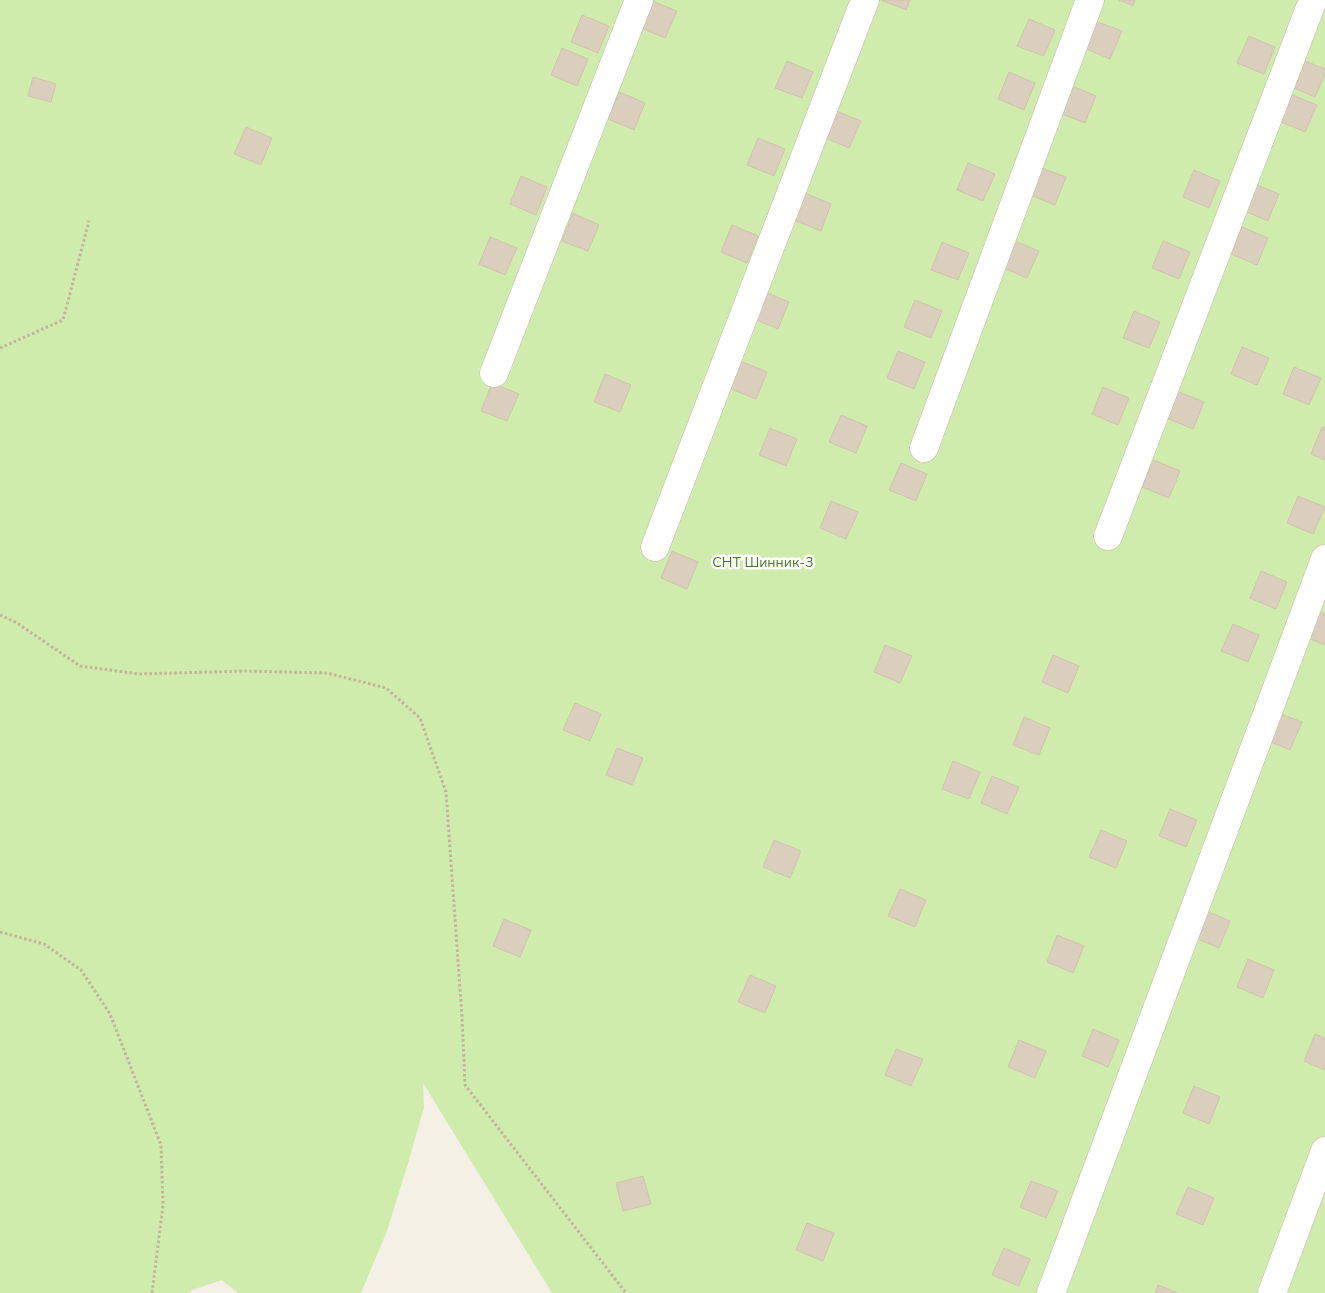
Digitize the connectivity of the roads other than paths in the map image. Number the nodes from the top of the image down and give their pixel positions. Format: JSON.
{"nodes":[{"id":1,"x":639,"y":0,"type":"edge"},
{"id":2,"x":865,"y":0,"type":"edge"},
{"id":3,"x":1090,"y":0,"type":"edge"},
{"id":4,"x":1313,"y":0,"type":"edge"},
{"id":5,"x":494,"y":373,"type":"dead end"},
{"id":6,"x":924,"y":448,"type":"dead end"},
{"id":7,"x":1108,"y":536,"type":"dead end"},
{"id":8,"x":655,"y":547,"type":"dead end"},
{"id":9,"x":1325,"y":559,"type":"edge"},
{"id":10,"x":1325,"y":1151,"type":"edge"},
{"id":11,"x":1051,"y":1293,"type":"edge"},
{"id":12,"x":1272,"y":1293,"type":"edge"}],
"edges":[{"from":1,"to":5,"type":"lane"},
{"from":2,"to":8,"type":"lane"},
{"from":3,"to":6,"type":"lane"},
{"from":4,"to":7,"type":"lane"},
{"from":9,"to":11,"type":"lane"},
{"from":10,"to":12,"type":"lane"}]}
